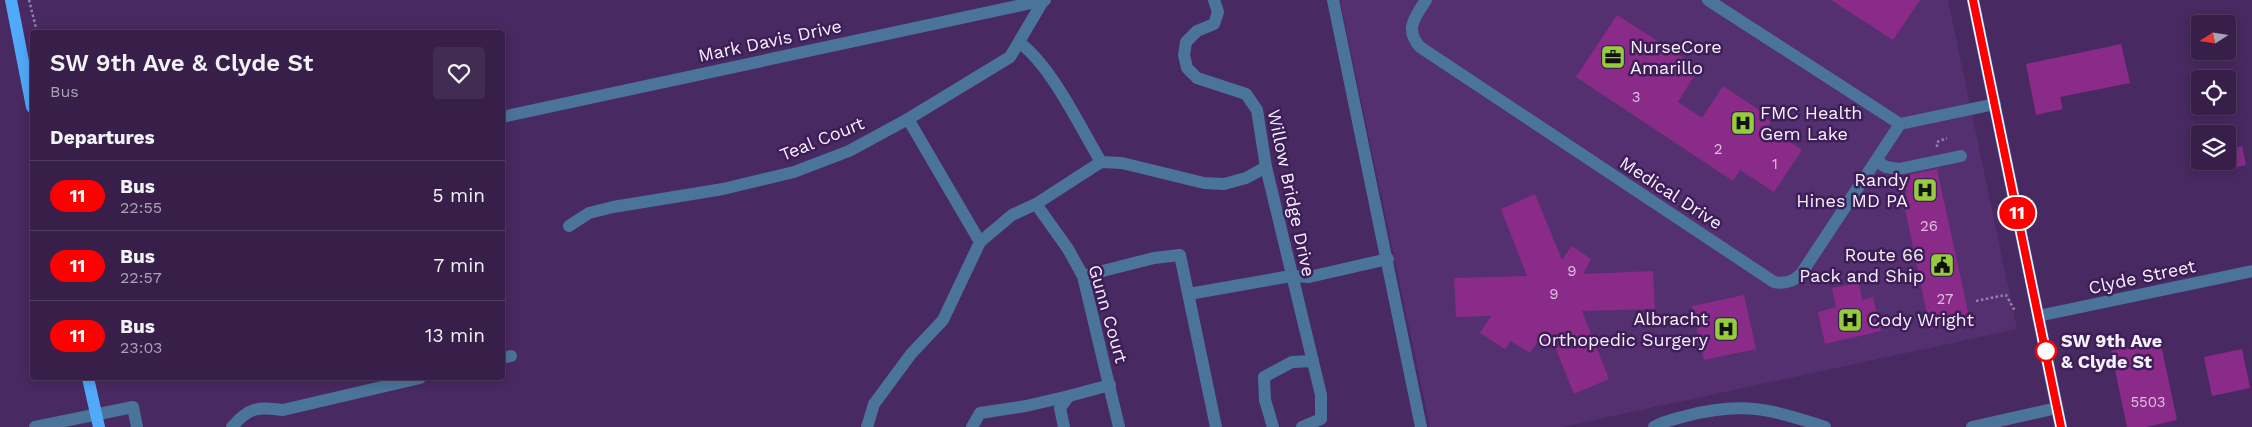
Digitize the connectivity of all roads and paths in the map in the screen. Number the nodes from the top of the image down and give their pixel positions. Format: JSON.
{"nodes":[{"id":1,"x":11,"y":0,"type":"edge"},
{"id":2,"x":29,"y":0,"type":"edge"},
{"id":3,"x":1044,"y":0,"type":"edge"},
{"id":4,"x":1214,"y":0,"type":"edge"},
{"id":5,"x":1333,"y":0,"type":"edge"},
{"id":6,"x":1426,"y":0,"type":"edge"},
{"id":7,"x":1708,"y":0,"type":"edge"},
{"id":8,"x":1973,"y":0,"type":"edge"},
{"id":9,"x":1725,"y":4,"type":"edge"},
{"id":10,"x":36,"y":30,"type":"edge"},
{"id":11,"x":1020,"y":44,"type":"junction"},
{"id":12,"x":30,"y":97,"type":"edge"},
{"id":13,"x":1995,"y":104,"type":"junction"},
{"id":14,"x":505,"y":116,"type":"edge"},
{"id":15,"x":908,"y":119,"type":"junction"},
{"id":16,"x":1900,"y":124,"type":"junction"},
{"id":17,"x":1947,"y":138,"type":"dead end"},
{"id":18,"x":1937,"y":142,"type":"dead end"},
{"id":19,"x":1961,"y":156,"type":"dead end"},
{"id":20,"x":1876,"y":161,"type":"junction"},
{"id":21,"x":1101,"y":162,"type":"junction"},
{"id":22,"x":1266,"y":167,"type":"junction"},
{"id":23,"x":1036,"y":204,"type":"junction"},
{"id":24,"x":569,"y":226,"type":"dead end"},
{"id":25,"x":980,"y":242,"type":"junction"},
{"id":26,"x":1388,"y":259,"type":"junction"},
{"id":27,"x":2252,"y":271,"type":"edge"},
{"id":28,"x":1083,"y":276,"type":"junction"},
{"id":29,"x":1291,"y":276,"type":"junction"},
{"id":30,"x":1189,"y":294,"type":"junction"},
{"id":31,"x":1976,"y":301,"type":"dead end"},
{"id":32,"x":2015,"y":311,"type":"dead end"},
{"id":33,"x":2038,"y":316,"type":"junction"},
{"id":34,"x":1314,"y":361,"type":"junction"},
{"id":35,"x":88,"y":380,"type":"edge"},
{"id":36,"x":411,"y":380,"type":"edge"},
{"id":37,"x":1110,"y":386,"type":"junction"},
{"id":38,"x":1069,"y":396,"type":"junction"},
{"id":39,"x":2057,"y":408,"type":"junction"},
{"id":40,"x":96,"y":414,"type":"junction"},
{"id":41,"x":35,"y":427,"type":"edge"},
{"id":42,"x":99,"y":427,"type":"edge"},
{"id":43,"x":137,"y":427,"type":"edge"},
{"id":44,"x":232,"y":427,"type":"edge"},
{"id":45,"x":867,"y":427,"type":"edge"},
{"id":46,"x":972,"y":427,"type":"edge"},
{"id":47,"x":1064,"y":427,"type":"edge"},
{"id":48,"x":1119,"y":427,"type":"edge"},
{"id":49,"x":1216,"y":427,"type":"edge"},
{"id":50,"x":1273,"y":427,"type":"edge"},
{"id":51,"x":1302,"y":427,"type":"edge"},
{"id":52,"x":1421,"y":427,"type":"edge"},
{"id":53,"x":1654,"y":427,"type":"edge"},
{"id":54,"x":1825,"y":427,"type":"edge"},
{"id":55,"x":1972,"y":427,"type":"edge"},
{"id":56,"x":2061,"y":427,"type":"edge"}],
"edges":[{"from":1,"to":12,"type":"main road"},
{"from":2,"to":10,"type":"path"},
{"from":3,"to":11,"type":"street","name":"Teal Court"},
{"from":3,"to":14,"type":"street","name":"Mark Davis Drive"},
{"from":4,"to":22,"type":"street","name":"Willow Bridge Drive"},
{"from":5,"to":26,"type":"street"},
{"from":6,"to":20,"type":"street","name":"Medical Drive"},
{"from":7,"to":9,"type":"street"},
{"from":8,"to":13,"type":"main road"},
{"from":9,"to":16,"type":"street"},
{"from":11,"to":15,"type":"street","name":"Teal Court"},
{"from":11,"to":21,"type":"street"},
{"from":13,"to":16,"type":"street"},
{"from":13,"to":33,"type":"main road"},
{"from":15,"to":24,"type":"street","name":"Teal Court"},
{"from":15,"to":25,"type":"street"},
{"from":16,"to":20,"type":"street","name":"Medical Drive"},
{"from":17,"to":18,"type":"path"},
{"from":19,"to":20,"type":"street"},
{"from":21,"to":22,"type":"street"},
{"from":21,"to":23,"type":"street"},
{"from":22,"to":29,"type":"street","name":"Willow Bridge Drive"},
{"from":23,"to":25,"type":"street"},
{"from":23,"to":28,"type":"street","name":"Gunn Court"},
{"from":25,"to":45,"type":"street"},
{"from":26,"to":29,"type":"street"},
{"from":26,"to":52,"type":"street"},
{"from":27,"to":33,"type":"street","name":"Clyde Street"},
{"from":28,"to":30,"type":"street"},
{"from":28,"to":37,"type":"street","name":"Gunn Court"},
{"from":29,"to":30,"type":"street"},
{"from":29,"to":34,"type":"street","name":"Willow Bridge Drive"},
{"from":30,"to":49,"type":"street"},
{"from":31,"to":32,"type":"path"},
{"from":33,"to":39,"type":"main road"},
{"from":34,"to":50,"type":"street"},
{"from":34,"to":51,"type":"street","name":"Willow Bridge Drive"},
{"from":35,"to":40,"type":"main road"},
{"from":36,"to":44,"type":"street"},
{"from":37,"to":38,"type":"street","name":"Gunn Court"},
{"from":37,"to":48,"type":"street","name":"Gunn Court"},
{"from":38,"to":46,"type":"street","name":"Gunn Court"},
{"from":38,"to":47,"type":"street"},
{"from":39,"to":55,"type":"street"},
{"from":39,"to":56,"type":"main road"},
{"from":40,"to":41,"type":"street"},
{"from":40,"to":42,"type":"main road"},
{"from":40,"to":43,"type":"street"},
{"from":53,"to":54,"type":"street"}]}
